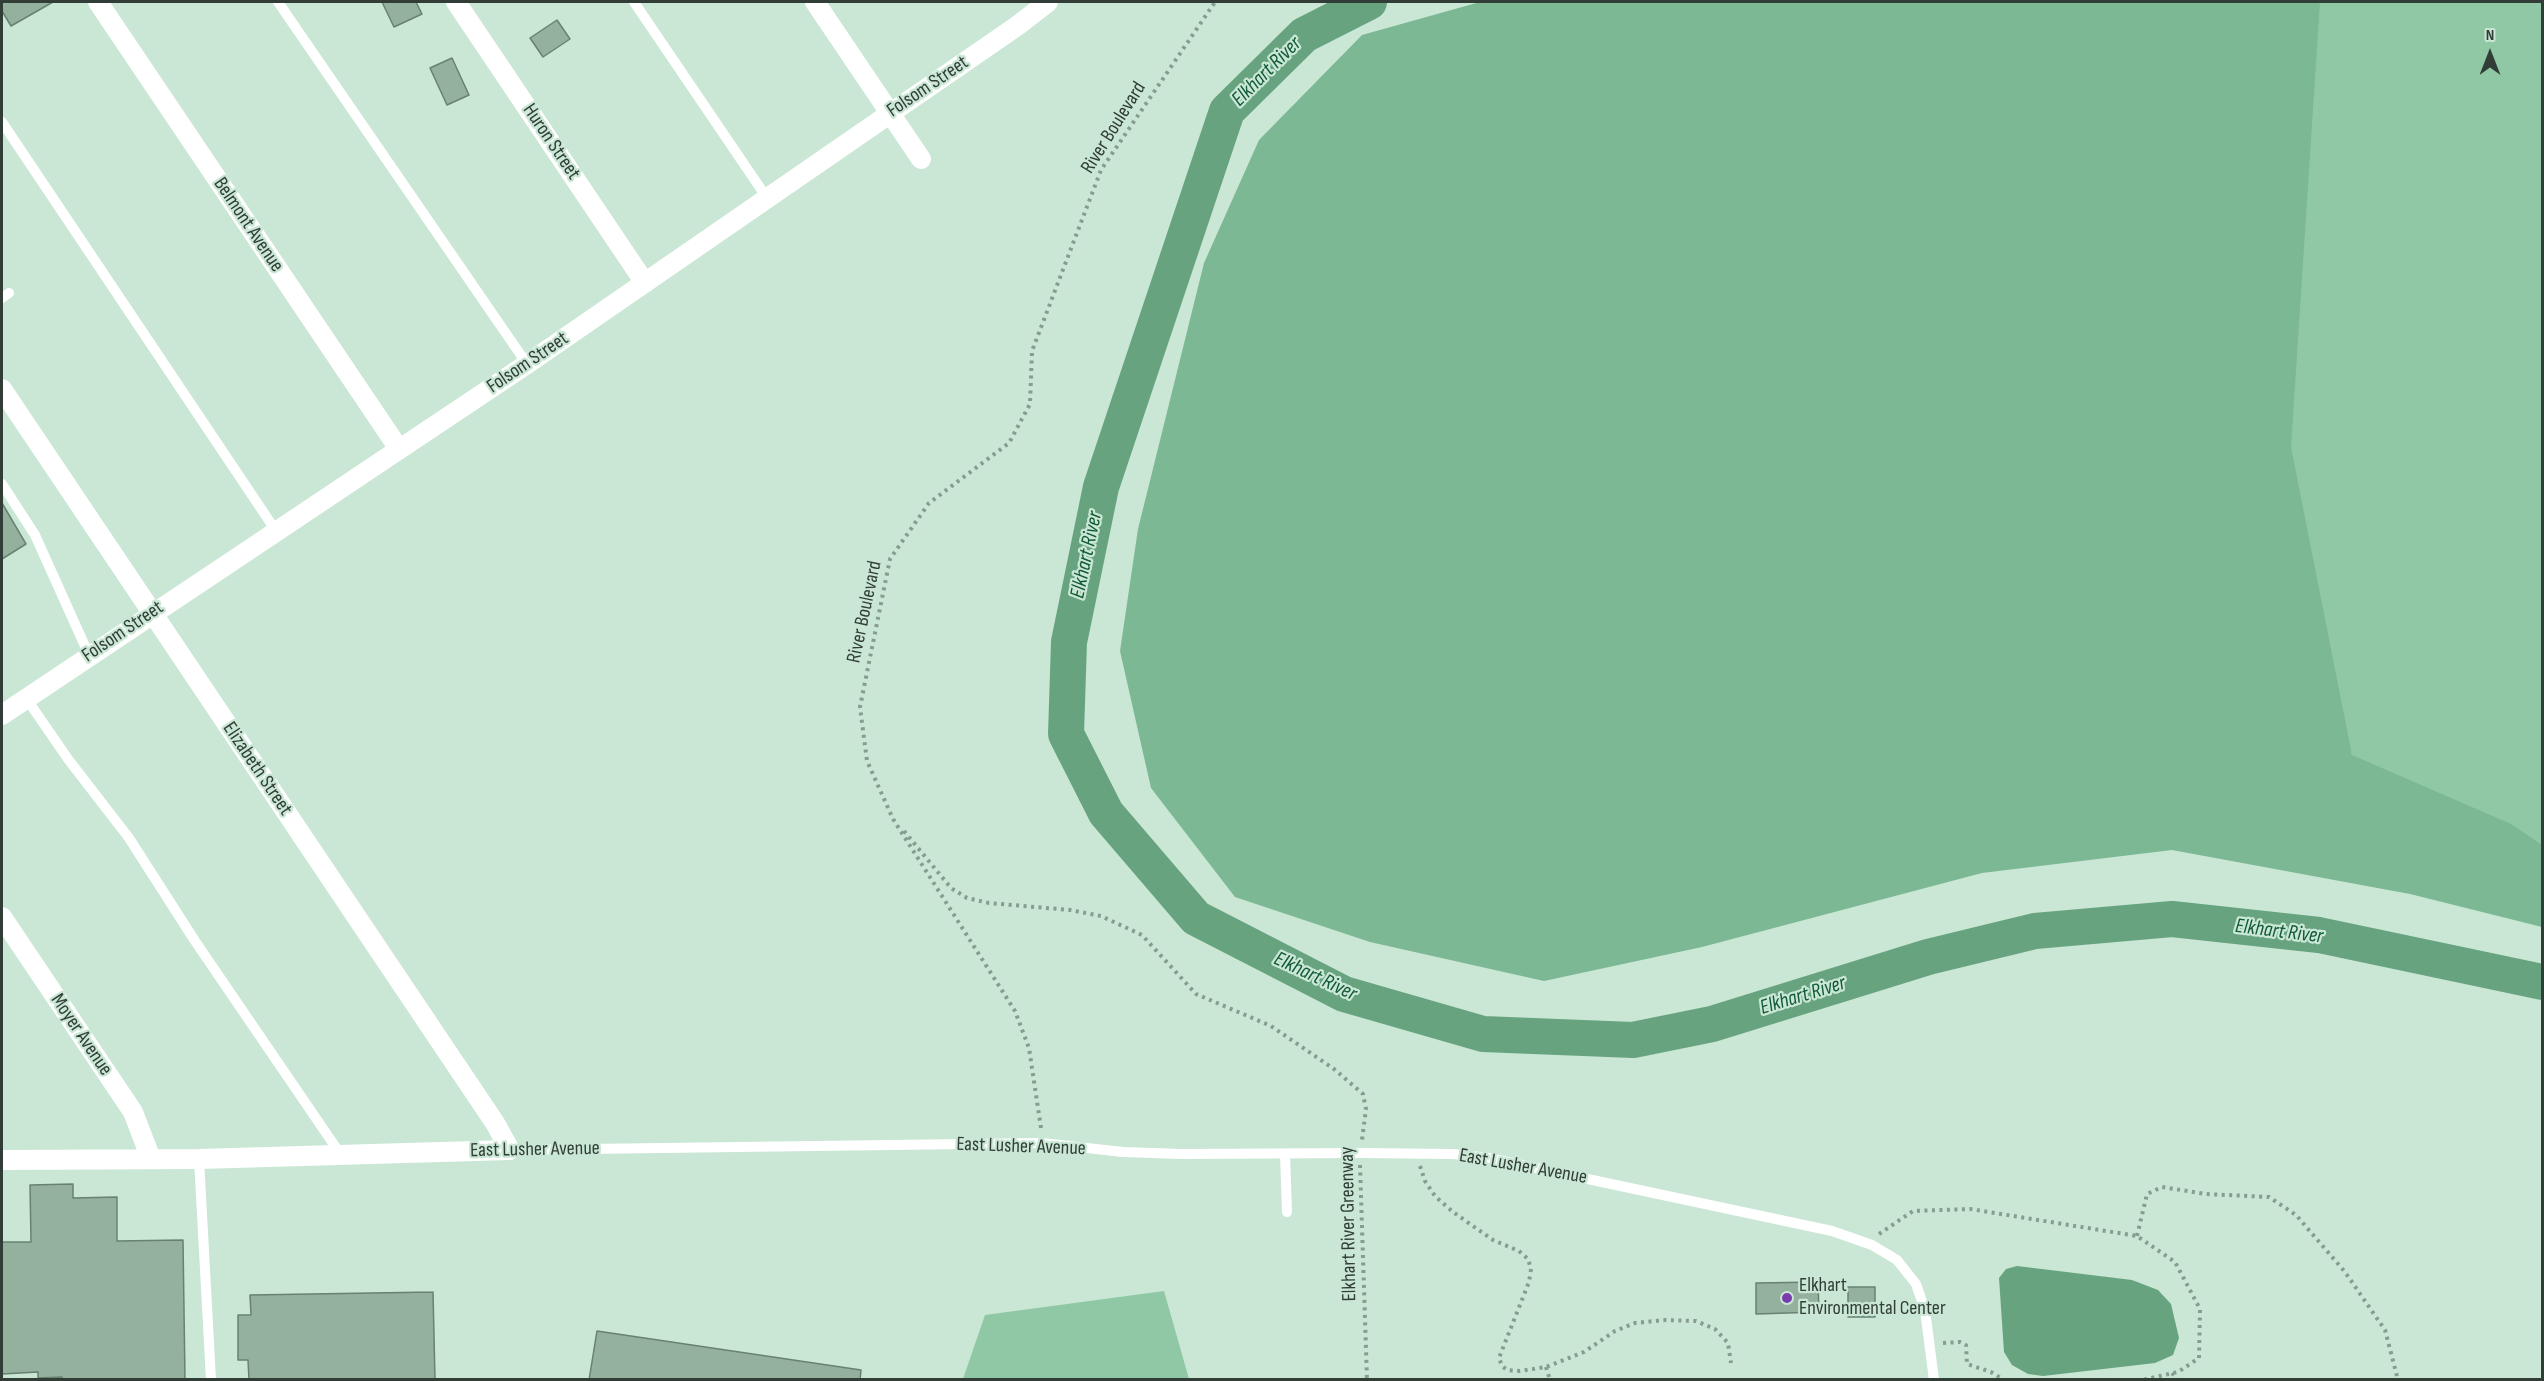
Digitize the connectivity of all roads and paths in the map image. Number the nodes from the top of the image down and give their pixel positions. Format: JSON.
{"nodes":[{"id":1,"x":98,"y":2,"type":"edge"},
{"id":2,"x":278,"y":2,"type":"edge"},
{"id":3,"x":456,"y":2,"type":"edge"},
{"id":4,"x":633,"y":2,"type":"edge"},
{"id":5,"x":814,"y":2,"type":"edge"},
{"id":6,"x":1048,"y":2,"type":"edge"},
{"id":7,"x":1215,"y":2,"type":"edge"},
{"id":8,"x":890,"y":112,"type":"junction"},
{"id":9,"x":2,"y":122,"type":"edge"},
{"id":10,"x":921,"y":159,"type":"dead end"},
{"id":11,"x":767,"y":198,"type":"junction"},
{"id":12,"x":645,"y":283,"type":"junction"},
{"id":13,"x":527,"y":364,"type":"junction"},
{"id":14,"x":2,"y":389,"type":"edge"},
{"id":15,"x":399,"y":449,"type":"junction"},
{"id":16,"x":2,"y":484,"type":"edge"},
{"id":17,"x":276,"y":531,"type":"junction"},
{"id":18,"x":153,"y":612,"type":"junction"},
{"id":19,"x":89,"y":655,"type":"junction"},
{"id":20,"x":26,"y":698,"type":"junction"},
{"id":21,"x":2,"y":715,"type":"edge"},
{"id":22,"x":893,"y":819,"type":"junction"},
{"id":23,"x":2,"y":917,"type":"edge"},
{"id":24,"x":1042,"y":1143,"type":"junction"},
{"id":25,"x":510,"y":1150,"type":"junction"},
{"id":26,"x":1360,"y":1153,"type":"junction"},
{"id":27,"x":1285,"y":1154,"type":"junction"},
{"id":28,"x":1417,"y":1154,"type":"junction"},
{"id":29,"x":341,"y":1155,"type":"junction"},
{"id":30,"x":151,"y":1159,"type":"junction"},
{"id":31,"x":199,"y":1159,"type":"junction"},
{"id":32,"x":2,"y":1160,"type":"edge"},
{"id":33,"x":1287,"y":1212,"type":"dead end"},
{"id":34,"x":2137,"y":1236,"type":"junction"},
{"id":35,"x":1872,"y":1245,"type":"junction"},
{"id":36,"x":1931,"y":1343,"type":"junction"},
{"id":37,"x":1731,"y":1363,"type":"dead end"},
{"id":38,"x":1546,"y":1367,"type":"junction"},
{"id":39,"x":2172,"y":1373,"type":"junction"},
{"id":40,"x":211,"y":1380,"type":"edge"},
{"id":41,"x":1367,"y":1380,"type":"edge"},
{"id":42,"x":1550,"y":1380,"type":"edge"},
{"id":43,"x":1934,"y":1380,"type":"edge"},
{"id":44,"x":2004,"y":1380,"type":"edge"},
{"id":45,"x":2142,"y":1380,"type":"edge"},
{"id":46,"x":2178,"y":1380,"type":"edge"},
{"id":47,"x":2398,"y":1380,"type":"edge"}],
"edges":[{"from":1,"to":15,"type":"street","name":"Belmont Avenue"},
{"from":2,"to":13,"type":"lane"},
{"from":3,"to":12,"type":"street","name":"Huron Street"},
{"from":4,"to":11,"type":"lane"},
{"from":5,"to":8,"type":"street"},
{"from":6,"to":8,"type":"street","name":"Folsom Street"},
{"from":7,"to":22,"type":"path","name":"River Boulevard"},
{"from":8,"to":10,"type":"street"},
{"from":8,"to":11,"type":"street","name":"Folsom Street"},
{"from":9,"to":17,"type":"lane"},
{"from":11,"to":12,"type":"street","name":"Folsom Street"},
{"from":12,"to":13,"type":"street","name":"Folsom Street"},
{"from":13,"to":15,"type":"street","name":"Folsom Street"},
{"from":14,"to":18,"type":"street","name":"Elizabeth Street"},
{"from":15,"to":17,"type":"street","name":"Folsom Street"},
{"from":16,"to":19,"type":"lane"},
{"from":17,"to":18,"type":"street","name":"Folsom Street"},
{"from":18,"to":19,"type":"street","name":"Folsom Street"},
{"from":18,"to":25,"type":"street","name":"Elizabeth Street"},
{"from":19,"to":20,"type":"street","name":"Folsom Street"},
{"from":20,"to":21,"type":"street","name":"Folsom Street"},
{"from":20,"to":29,"type":"lane"},
{"from":22,"to":24,"type":"path","name":"River Boulevard"},
{"from":22,"to":26,"type":"path","name":"Elkhart River Greenway"},
{"from":23,"to":30,"type":"street","name":"Moyer Avenue"},
{"from":24,"to":25,"type":"lane","name":"East Lusher Avenue"},
{"from":24,"to":27,"type":"lane","name":"East Lusher Avenue"},
{"from":25,"to":29,"type":"street","name":"East Lusher Avenue"},
{"from":26,"to":27,"type":"lane","name":"East Lusher Avenue"},
{"from":26,"to":28,"type":"lane","name":"East Lusher Avenue"},
{"from":26,"to":41,"type":"path","name":"Elkhart River Greenway"},
{"from":27,"to":33,"type":"lane"},
{"from":28,"to":35,"type":"lane","name":"East Lusher Avenue"},
{"from":28,"to":38,"type":"path"},
{"from":29,"to":31,"type":"street","name":"East Lusher Avenue"},
{"from":30,"to":31,"type":"street","name":"East Lusher Avenue"},
{"from":30,"to":32,"type":"street","name":"East Lusher Avenue"},
{"from":31,"to":40,"type":"lane"},
{"from":34,"to":35,"type":"path"},
{"from":34,"to":39,"type":"path"},
{"from":34,"to":47,"type":"path"},
{"from":35,"to":36,"type":"lane","name":"East Lusher Avenue"},
{"from":36,"to":43,"type":"lane","name":"East Lusher Avenue"},
{"from":36,"to":44,"type":"path"},
{"from":37,"to":38,"type":"path"},
{"from":38,"to":42,"type":"path"},
{"from":39,"to":45,"type":"path"},
{"from":39,"to":46,"type":"path"}]}
